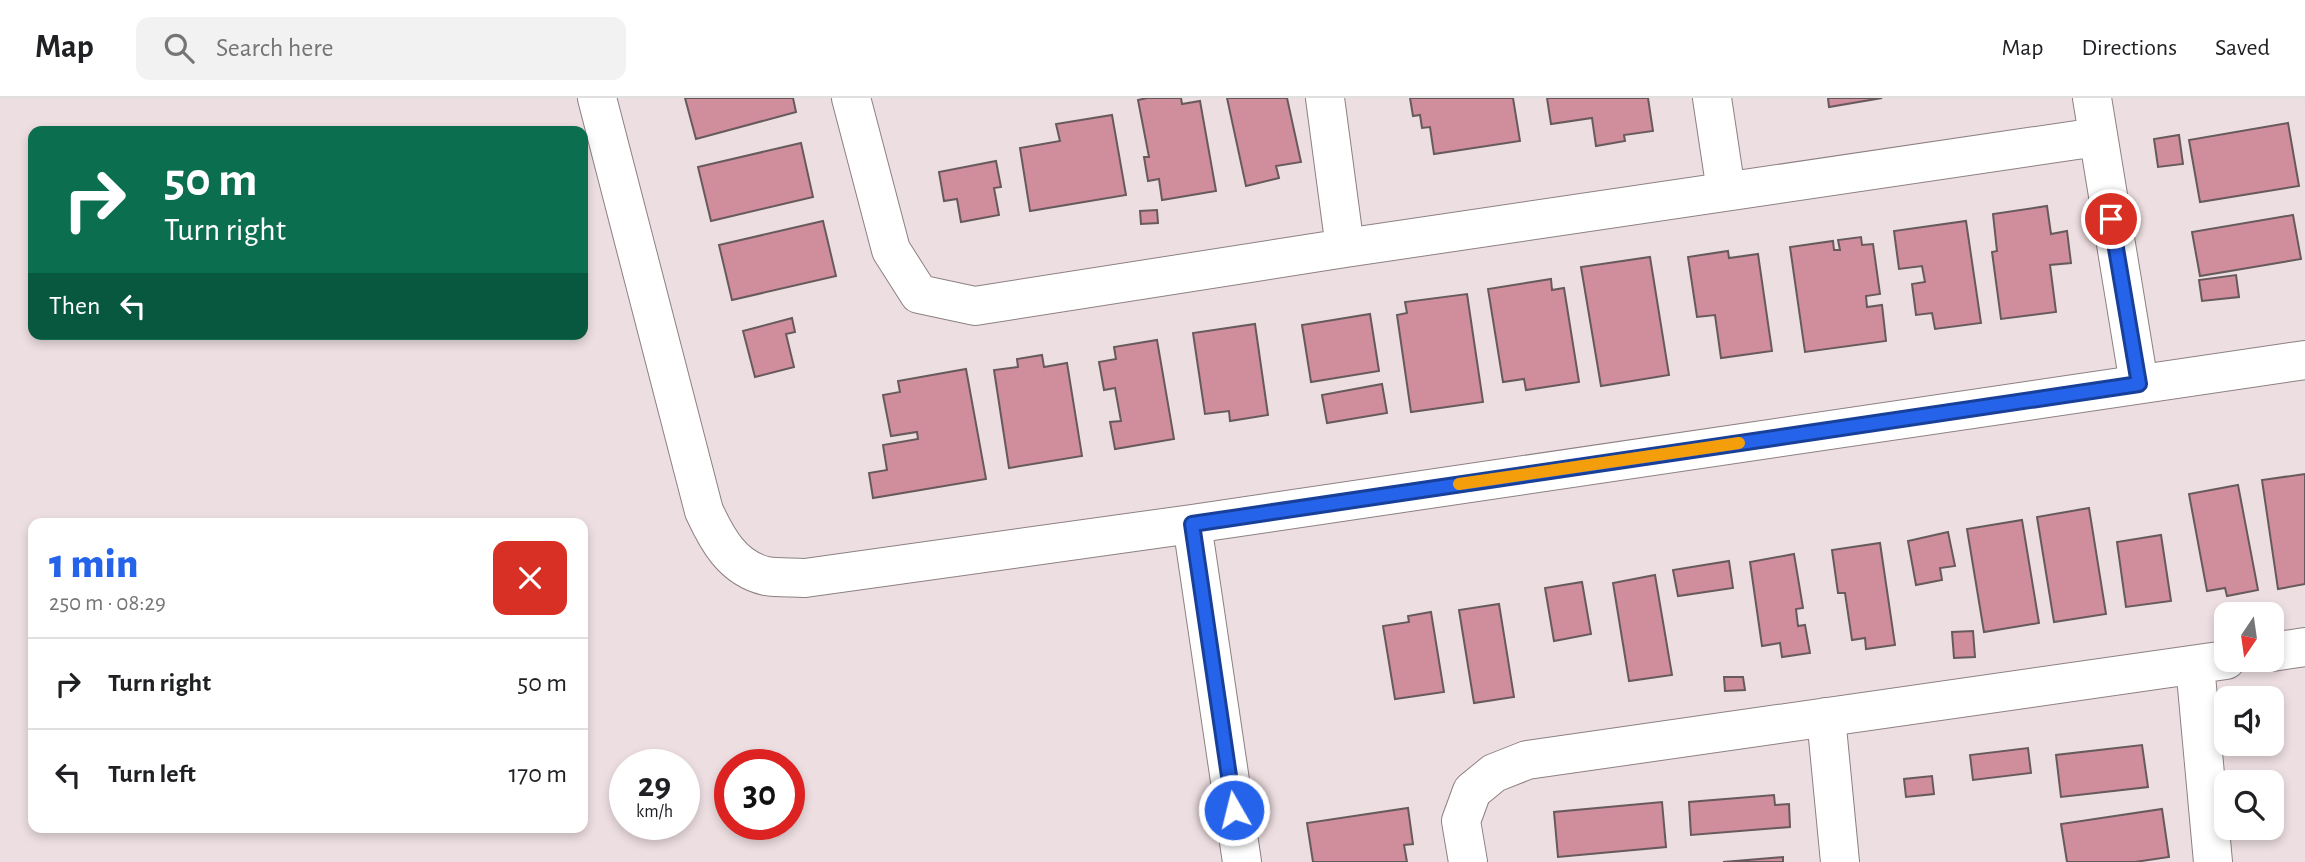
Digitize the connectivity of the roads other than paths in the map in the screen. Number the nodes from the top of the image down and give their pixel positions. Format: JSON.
{"nodes":[{"id":1,"x":597,"y":98,"type":"edge"},
{"id":2,"x":851,"y":98,"type":"edge"},
{"id":3,"x":1325,"y":98,"type":"edge"},
{"id":4,"x":1712,"y":98,"type":"edge"},
{"id":5,"x":2092,"y":98,"type":"edge"},
{"id":6,"x":2097,"y":137,"type":"junction"},
{"id":7,"x":1726,"y":191,"type":"junction"},
{"id":8,"x":1345,"y":248,"type":"junction"},
{"id":9,"x":2305,"y":360,"type":"edge"},
{"id":10,"x":2139,"y":384,"type":"junction"},
{"id":11,"x":1192,"y":524,"type":"junction"},
{"id":12,"x":2305,"y":647,"type":"edge"},
{"id":13,"x":2284,"y":650,"type":"edge"},
{"id":14,"x":2210,"y":662,"type":"edge"},
{"id":15,"x":1826,"y":717,"type":"junction"},
{"id":16,"x":1242,"y":862,"type":"edge"},
{"id":17,"x":1468,"y":862,"type":"edge"},
{"id":18,"x":1840,"y":862,"type":"edge"},
{"id":19,"x":2213,"y":862,"type":"edge"}],
"edges":[{"from":1,"to":11,"type":"street"},
{"from":2,"to":8,"type":"street"},
{"from":3,"to":8,"type":"street"},
{"from":4,"to":7,"type":"street"},
{"from":5,"to":6,"type":"street"},
{"from":6,"to":7,"type":"street"},
{"from":6,"to":10,"type":"street"},
{"from":7,"to":8,"type":"street"},
{"from":9,"to":10,"type":"street"},
{"from":10,"to":11,"type":"street"},
{"from":11,"to":16,"type":"street"},
{"from":12,"to":13,"type":"street"},
{"from":14,"to":15,"type":"street"},
{"from":14,"to":19,"type":"street"},
{"from":15,"to":17,"type":"street"},
{"from":15,"to":18,"type":"street"}]}
